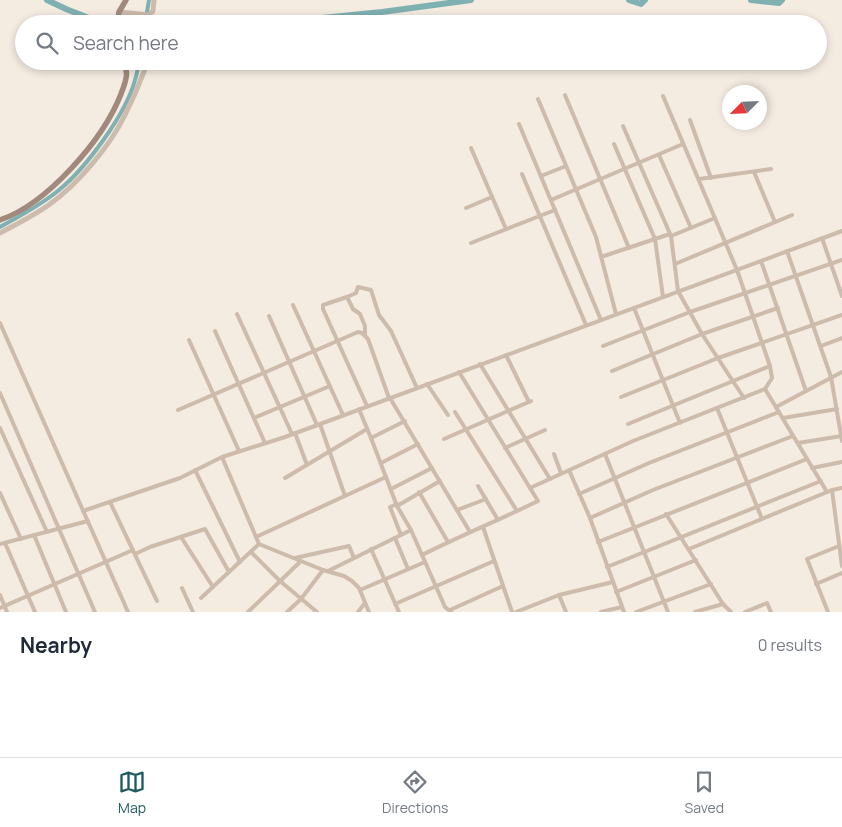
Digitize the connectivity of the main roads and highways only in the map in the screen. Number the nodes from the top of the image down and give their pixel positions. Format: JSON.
{"nodes":[{"id":1,"x":126,"y":0,"type":"edge"},
{"id":2,"x":118,"y":15,"type":"edge"},
{"id":3,"x":126,"y":70,"type":"edge"},
{"id":4,"x":0,"y":220,"type":"edge"}],
"edges":[{"from":1,"to":2,"type":"main road"},
{"from":3,"to":4,"type":"main road"}]}
